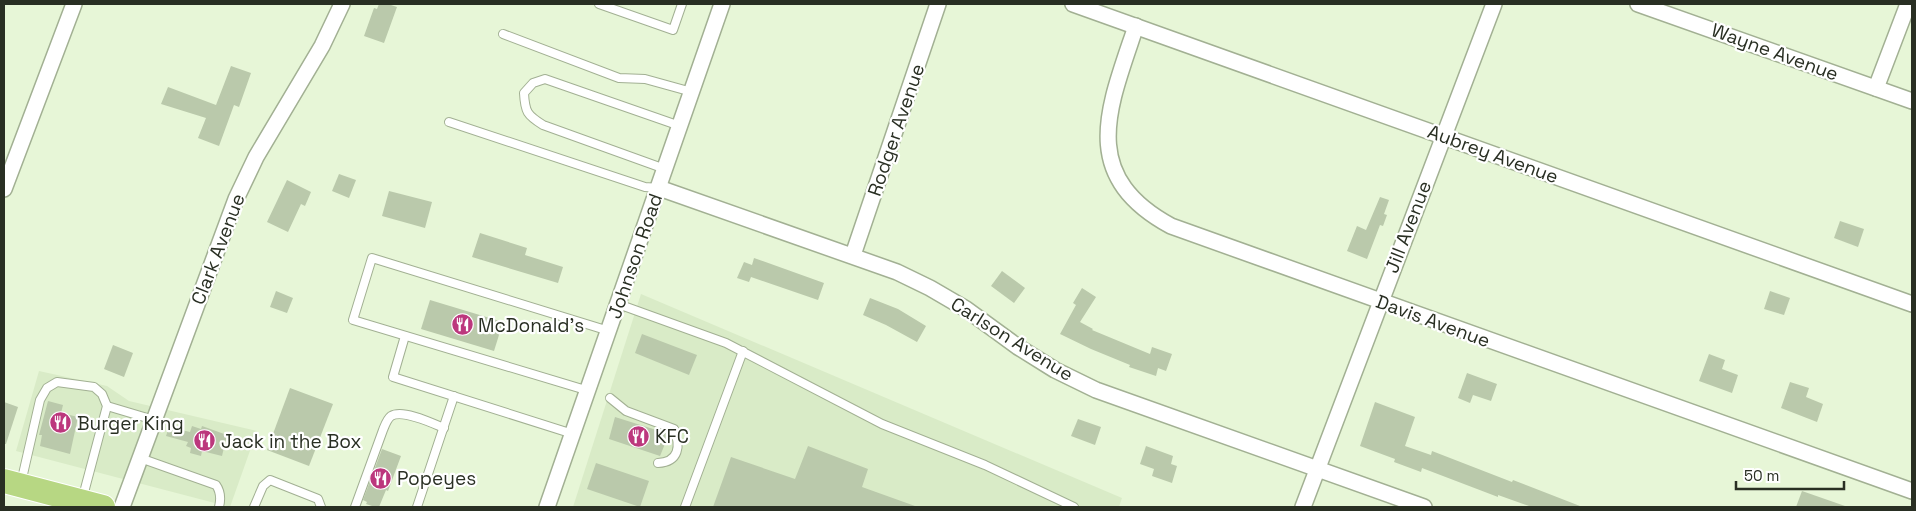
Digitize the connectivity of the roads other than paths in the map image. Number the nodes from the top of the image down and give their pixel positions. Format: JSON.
{"nodes":[{"id":1,"x":74,"y":4,"type":"edge"},
{"id":2,"x":342,"y":4,"type":"edge"},
{"id":3,"x":600,"y":4,"type":"edge"},
{"id":4,"x":682,"y":4,"type":"edge"},
{"id":5,"x":722,"y":4,"type":"edge"},
{"id":6,"x":938,"y":4,"type":"edge"},
{"id":7,"x":1073,"y":4,"type":"edge"},
{"id":8,"x":1494,"y":4,"type":"edge"},
{"id":9,"x":1638,"y":4,"type":"edge"},
{"id":10,"x":1908,"y":4,"type":"edge"},
{"id":11,"x":1136,"y":26,"type":"junction"},
{"id":12,"x":503,"y":34,"type":"dead end"},
{"id":13,"x":1876,"y":88,"type":"junction"},
{"id":14,"x":692,"y":92,"type":"junction"},
{"id":15,"x":1912,"y":101,"type":"edge"},
{"id":16,"x":449,"y":122,"type":"dead end"},
{"id":17,"x":680,"y":126,"type":"junction"},
{"id":18,"x":1443,"y":136,"type":"junction"},
{"id":19,"x":665,"y":169,"type":"junction"},
{"id":20,"x":659,"y":188,"type":"junction"},
{"id":21,"x":4,"y":189,"type":"edge"},
{"id":22,"x":853,"y":255,"type":"junction"},
{"id":23,"x":1380,"y":302,"type":"junction"},
{"id":24,"x":618,"y":304,"type":"junction"},
{"id":25,"x":1912,"y":304,"type":"edge"},
{"id":26,"x":609,"y":331,"type":"junction"},
{"id":27,"x":406,"y":336,"type":"junction"},
{"id":28,"x":743,"y":352,"type":"junction"},
{"id":29,"x":589,"y":391,"type":"junction"},
{"id":30,"x":454,"y":396,"type":"junction"},
{"id":31,"x":610,"y":398,"type":"dead end"},
{"id":32,"x":107,"y":406,"type":"junction"},
{"id":33,"x":154,"y":420,"type":"junction"},
{"id":34,"x":444,"y":428,"type":"junction"},
{"id":35,"x":573,"y":434,"type":"junction"},
{"id":36,"x":140,"y":458,"type":"junction"},
{"id":37,"x":658,"y":463,"type":"dead end"},
{"id":38,"x":1317,"y":469,"type":"junction"},
{"id":39,"x":12,"y":483,"type":"edge"},
{"id":40,"x":1912,"y":491,"type":"edge"},
{"id":41,"x":92,"y":504,"type":"edge"},
{"id":42,"x":122,"y":507,"type":"edge"},
{"id":43,"x":218,"y":507,"type":"edge"},
{"id":44,"x":254,"y":507,"type":"edge"},
{"id":45,"x":321,"y":507,"type":"edge"},
{"id":46,"x":355,"y":507,"type":"edge"},
{"id":47,"x":417,"y":507,"type":"edge"},
{"id":48,"x":547,"y":507,"type":"edge"},
{"id":49,"x":685,"y":507,"type":"edge"},
{"id":50,"x":1074,"y":507,"type":"edge"},
{"id":51,"x":1303,"y":507,"type":"edge"},
{"id":52,"x":1424,"y":507,"type":"edge"}],
"edges":[{"from":1,"to":21,"type":"street"},
{"from":2,"to":33,"type":"street","name":"Clark Avenue"},
{"from":3,"to":4,"type":"lane"},
{"from":5,"to":14,"type":"street","name":"Johnson Road"},
{"from":6,"to":22,"type":"street","name":"Rodger Avenue"},
{"from":7,"to":11,"type":"street","name":"Aubrey Avenue"},
{"from":8,"to":18,"type":"street","name":"Jill Avenue"},
{"from":9,"to":13,"type":"street","name":"Wayne Avenue"},
{"from":10,"to":13,"type":"street"},
{"from":11,"to":18,"type":"street","name":"Aubrey Avenue"},
{"from":11,"to":23,"type":"street","name":"Davis Avenue"},
{"from":12,"to":14,"type":"lane"},
{"from":13,"to":15,"type":"street","name":"Wayne Avenue"},
{"from":14,"to":17,"type":"street","name":"Johnson Road"},
{"from":16,"to":20,"type":"lane"},
{"from":17,"to":19,"type":"street","name":"Johnson Road"},
{"from":17,"to":19,"type":"lane"},
{"from":18,"to":23,"type":"street","name":"Jill Avenue"},
{"from":18,"to":25,"type":"street","name":"Aubrey Avenue"},
{"from":19,"to":20,"type":"street","name":"Johnson Road"},
{"from":20,"to":22,"type":"street","name":"Carlson Avenue"},
{"from":20,"to":24,"type":"street","name":"Johnson Road"},
{"from":22,"to":38,"type":"street","name":"Carlson Avenue"},
{"from":23,"to":38,"type":"street","name":"Jill Avenue"},
{"from":23,"to":40,"type":"street","name":"Davis Avenue"},
{"from":24,"to":26,"type":"street","name":"Johnson Road"},
{"from":24,"to":28,"type":"lane"},
{"from":26,"to":27,"type":"lane"},
{"from":26,"to":29,"type":"street","name":"Johnson Road"},
{"from":27,"to":29,"type":"lane"},
{"from":27,"to":30,"type":"lane"},
{"from":28,"to":49,"type":"lane"},
{"from":28,"to":50,"type":"lane"},
{"from":29,"to":35,"type":"street","name":"Johnson Road"},
{"from":30,"to":34,"type":"lane"},
{"from":30,"to":35,"type":"lane"},
{"from":31,"to":37,"type":"lane"},
{"from":32,"to":33,"type":"lane"},
{"from":32,"to":39,"type":"lane"},
{"from":32,"to":41,"type":"lane"},
{"from":33,"to":36,"type":"street","name":"Clark Avenue"},
{"from":34,"to":46,"type":"lane"},
{"from":34,"to":47,"type":"lane"},
{"from":35,"to":48,"type":"street","name":"Johnson Road"},
{"from":36,"to":42,"type":"street","name":"Clark Avenue"},
{"from":36,"to":43,"type":"lane"},
{"from":38,"to":51,"type":"street","name":"Jill Avenue"},
{"from":38,"to":52,"type":"street","name":"Carlson Avenue"},
{"from":39,"to":41,"type":"main road"},
{"from":44,"to":45,"type":"lane"}]}
